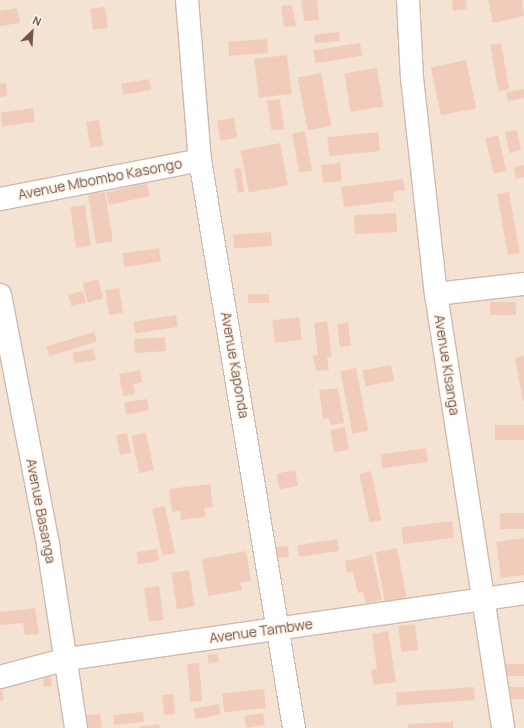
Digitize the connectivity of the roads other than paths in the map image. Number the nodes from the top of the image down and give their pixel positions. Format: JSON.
{"nodes":[{"id":1,"x":187,"y":0,"type":"edge"},
{"id":2,"x":408,"y":0,"type":"edge"},
{"id":3,"x":200,"y":160,"type":"junction"},
{"id":4,"x":0,"y":199,"type":"edge"},
{"id":5,"x":524,"y":284,"type":"edge"},
{"id":6,"x":436,"y":294,"type":"junction"},
{"id":7,"x":0,"y":295,"type":"edge"},
{"id":8,"x":524,"y":593,"type":"edge"},
{"id":9,"x":485,"y":599,"type":"junction"},
{"id":10,"x":280,"y":629,"type":"junction"},
{"id":11,"x":67,"y":659,"type":"junction"},
{"id":12,"x":0,"y":677,"type":"edge"},
{"id":13,"x":76,"y":728,"type":"edge"},
{"id":14,"x":294,"y":728,"type":"edge"},
{"id":15,"x":503,"y":728,"type":"edge"}],
"edges":[{"from":1,"to":3,"type":"street","name":"Avenue Kaponda"},
{"from":2,"to":6,"type":"street","name":"Avenue Kisanga"},
{"from":3,"to":4,"type":"street","name":"Avenue Mbombo Kasongo"},
{"from":3,"to":10,"type":"street","name":"Avenue Kaponda"},
{"from":5,"to":6,"type":"street"},
{"from":6,"to":9,"type":"street","name":"Avenue Kisanga"},
{"from":7,"to":11,"type":"street","name":"Avenue Basanga"},
{"from":8,"to":9,"type":"street","name":"Avenue Tambwe"},
{"from":9,"to":10,"type":"street","name":"Avenue Tambwe"},
{"from":9,"to":15,"type":"street","name":"Avenue Kisanga"},
{"from":10,"to":11,"type":"street","name":"Avenue Tambwe"},
{"from":10,"to":14,"type":"street","name":"Avenue Kaponda"},
{"from":11,"to":12,"type":"street","name":"Avenue Tambwe"},
{"from":11,"to":13,"type":"street","name":"Avenue Basanga"}]}
